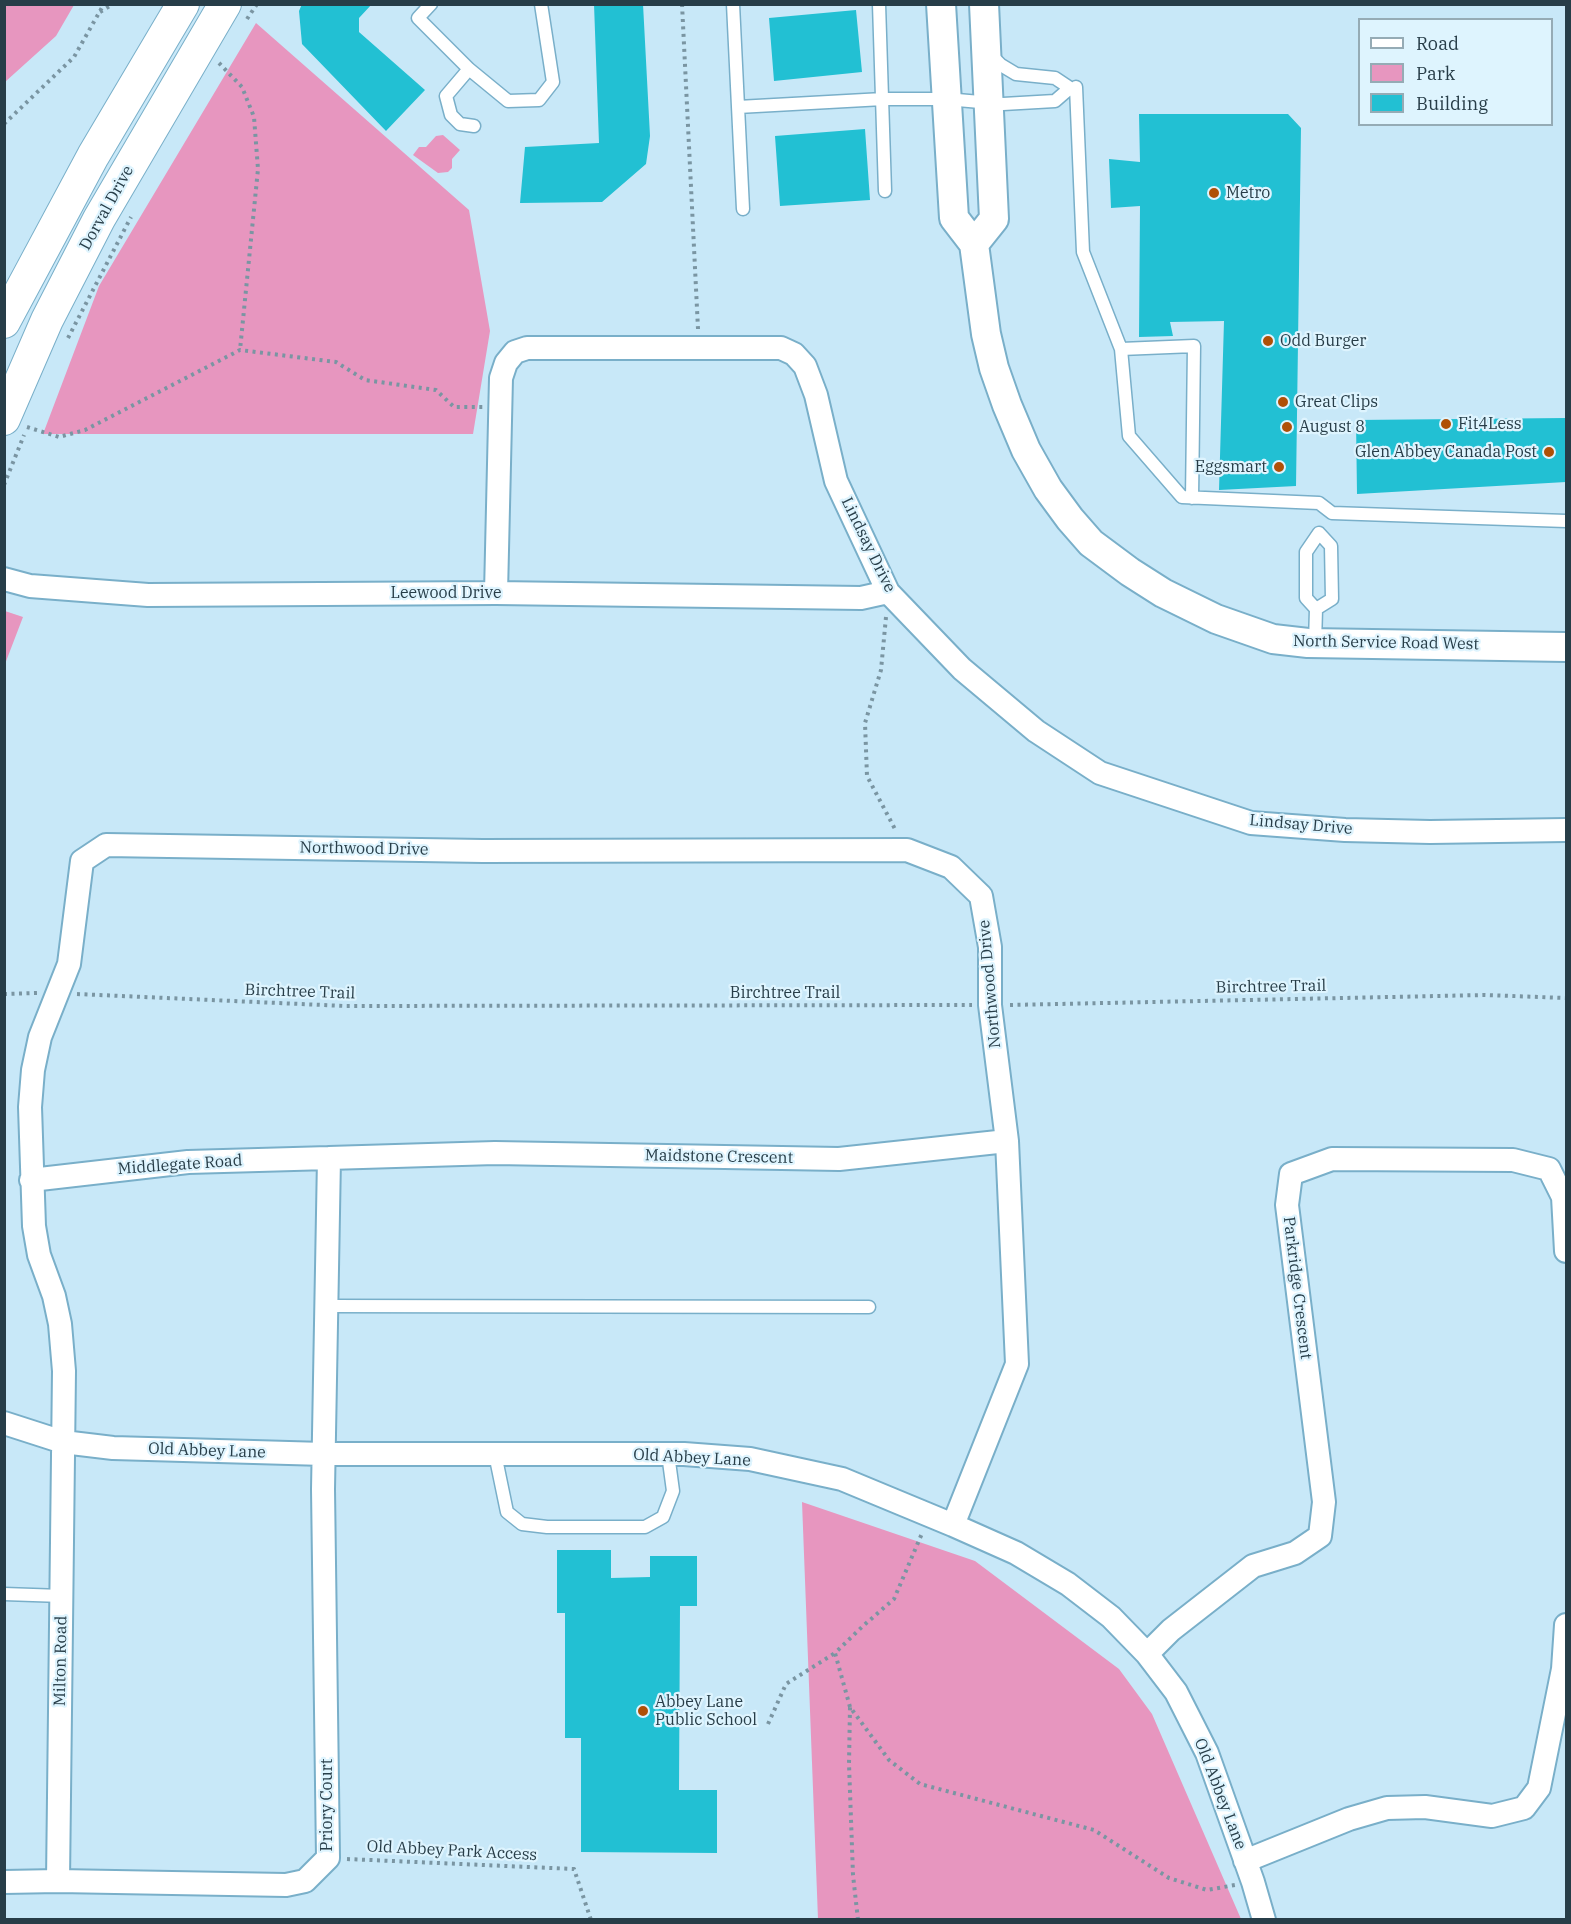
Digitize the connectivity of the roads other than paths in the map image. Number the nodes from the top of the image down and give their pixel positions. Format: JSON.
{"nodes":[{"id":1,"x":183,"y":4,"type":"edge"},
{"id":2,"x":431,"y":4,"type":"edge"},
{"id":3,"x":541,"y":4,"type":"edge"},
{"id":4,"x":733,"y":4,"type":"edge"},
{"id":5,"x":879,"y":4,"type":"edge"},
{"id":6,"x":941,"y":4,"type":"edge"},
{"id":7,"x":984,"y":4,"type":"edge"},
{"id":8,"x":235,"y":14,"type":"edge"},
{"id":9,"x":986,"y":50,"type":"junction"},
{"id":10,"x":469,"y":69,"type":"junction"},
{"id":11,"x":1076,"y":87,"type":"dead end"},
{"id":12,"x":883,"y":99,"type":"junction"},
{"id":13,"x":946,"y":99,"type":"junction"},
{"id":14,"x":989,"y":103,"type":"junction"},
{"id":15,"x":738,"y":107,"type":"junction"},
{"id":16,"x":474,"y":126,"type":"dead end"},
{"id":17,"x":885,"y":191,"type":"dead end"},
{"id":18,"x":744,"y":209,"type":"dead end"},
{"id":19,"x":974,"y":244,"type":"junction"},
{"id":20,"x":4,"y":322,"type":"edge"},
{"id":21,"x":1121,"y":349,"type":"junction"},
{"id":22,"x":21,"y":422,"type":"edge"},
{"id":23,"x":1192,"y":498,"type":"junction"},
{"id":24,"x":1566,"y":521,"type":"edge"},
{"id":25,"x":4,"y":579,"type":"edge"},
{"id":26,"x":888,"y":592,"type":"junction"},
{"id":27,"x":496,"y":593,"type":"junction"},
{"id":28,"x":1316,"y":609,"type":"junction"},
{"id":29,"x":1315,"y":643,"type":"junction"},
{"id":30,"x":1566,"y":647,"type":"edge"},
{"id":31,"x":1566,"y":830,"type":"edge"},
{"id":32,"x":1007,"y":1141,"type":"junction"},
{"id":33,"x":329,"y":1158,"type":"junction"},
{"id":34,"x":31,"y":1180,"type":"junction"},
{"id":35,"x":1566,"y":1251,"type":"edge"},
{"id":36,"x":327,"y":1306,"type":"junction"},
{"id":37,"x":869,"y":1307,"type":"dead end"},
{"id":38,"x":4,"y":1423,"type":"edge"},
{"id":39,"x":63,"y":1442,"type":"junction"},
{"id":40,"x":324,"y":1454,"type":"junction"},
{"id":41,"x":495,"y":1454,"type":"junction"},
{"id":42,"x":668,"y":1455,"type":"junction"},
{"id":43,"x":954,"y":1525,"type":"junction"},
{"id":44,"x":4,"y":1594,"type":"edge"},
{"id":45,"x":62,"y":1596,"type":"junction"},
{"id":46,"x":1566,"y":1625,"type":"edge"},
{"id":47,"x":1147,"y":1654,"type":"junction"},
{"id":48,"x":1249,"y":1871,"type":"junction"},
{"id":49,"x":58,"y":1881,"type":"junction"},
{"id":50,"x":4,"y":1882,"type":"edge"},
{"id":51,"x":1264,"y":1920,"type":"edge"}],
"edges":[{"from":1,"to":20,"type":"main road"},
{"from":2,"to":10,"type":"lane"},
{"from":3,"to":10,"type":"lane"},
{"from":4,"to":15,"type":"lane"},
{"from":5,"to":12,"type":"lane"},
{"from":6,"to":13,"type":"street","name":"North Service Road West"},
{"from":7,"to":9,"type":"street"},
{"from":8,"to":22,"type":"main road","name":"Dorval Drive"},
{"from":9,"to":14,"type":"street"},
{"from":9,"to":14,"type":"lane"},
{"from":10,"to":16,"type":"lane"},
{"from":11,"to":21,"type":"lane"},
{"from":12,"to":13,"type":"lane"},
{"from":12,"to":15,"type":"lane"},
{"from":12,"to":17,"type":"lane"},
{"from":13,"to":14,"type":"lane"},
{"from":13,"to":19,"type":"street","name":"North Service Road West"},
{"from":14,"to":19,"type":"street"},
{"from":15,"to":18,"type":"lane"},
{"from":19,"to":29,"type":"street","name":"North Service Road West"},
{"from":21,"to":23,"type":"lane"},
{"from":21,"to":23,"type":"lane"},
{"from":23,"to":24,"type":"lane"},
{"from":25,"to":27,"type":"street","name":"Leewood Drive"},
{"from":26,"to":27,"type":"street","name":"Leewood Drive"},
{"from":26,"to":27,"type":"street","name":"Lindsay Drive"},
{"from":26,"to":31,"type":"street","name":"Lindsay Drive"},
{"from":28,"to":28,"type":"lane"},
{"from":28,"to":29,"type":"lane"},
{"from":29,"to":30,"type":"street","name":"North Service Road West"},
{"from":32,"to":33,"type":"street","name":"Maidstone Crescent"},
{"from":32,"to":34,"type":"street","name":"Northwood Drive"},
{"from":32,"to":43,"type":"street"},
{"from":33,"to":34,"type":"street","name":"Middlegate Road"},
{"from":33,"to":36,"type":"street"},
{"from":34,"to":39,"type":"street","name":"Northwood Drive"},
{"from":35,"to":47,"type":"street","name":"Parkridge Crescent"},
{"from":36,"to":37,"type":"lane"},
{"from":36,"to":40,"type":"street"},
{"from":38,"to":39,"type":"street","name":"Old Abbey Lane"},
{"from":39,"to":40,"type":"street","name":"Old Abbey Lane"},
{"from":39,"to":45,"type":"street","name":"Milton Road"},
{"from":40,"to":41,"type":"street","name":"Old Abbey Lane"},
{"from":40,"to":49,"type":"street","name":"Priory Court"},
{"from":41,"to":42,"type":"street","name":"Old Abbey Lane"},
{"from":41,"to":42,"type":"lane"},
{"from":42,"to":43,"type":"street","name":"Old Abbey Lane"},
{"from":43,"to":47,"type":"street","name":"Old Abbey Lane"},
{"from":44,"to":45,"type":"lane"},
{"from":45,"to":49,"type":"street","name":"Milton Road"},
{"from":46,"to":48,"type":"street"},
{"from":47,"to":48,"type":"street","name":"Old Abbey Lane"},
{"from":48,"to":51,"type":"street","name":"Old Abbey Lane"},
{"from":49,"to":50,"type":"street","name":"Priory Court"}]}
